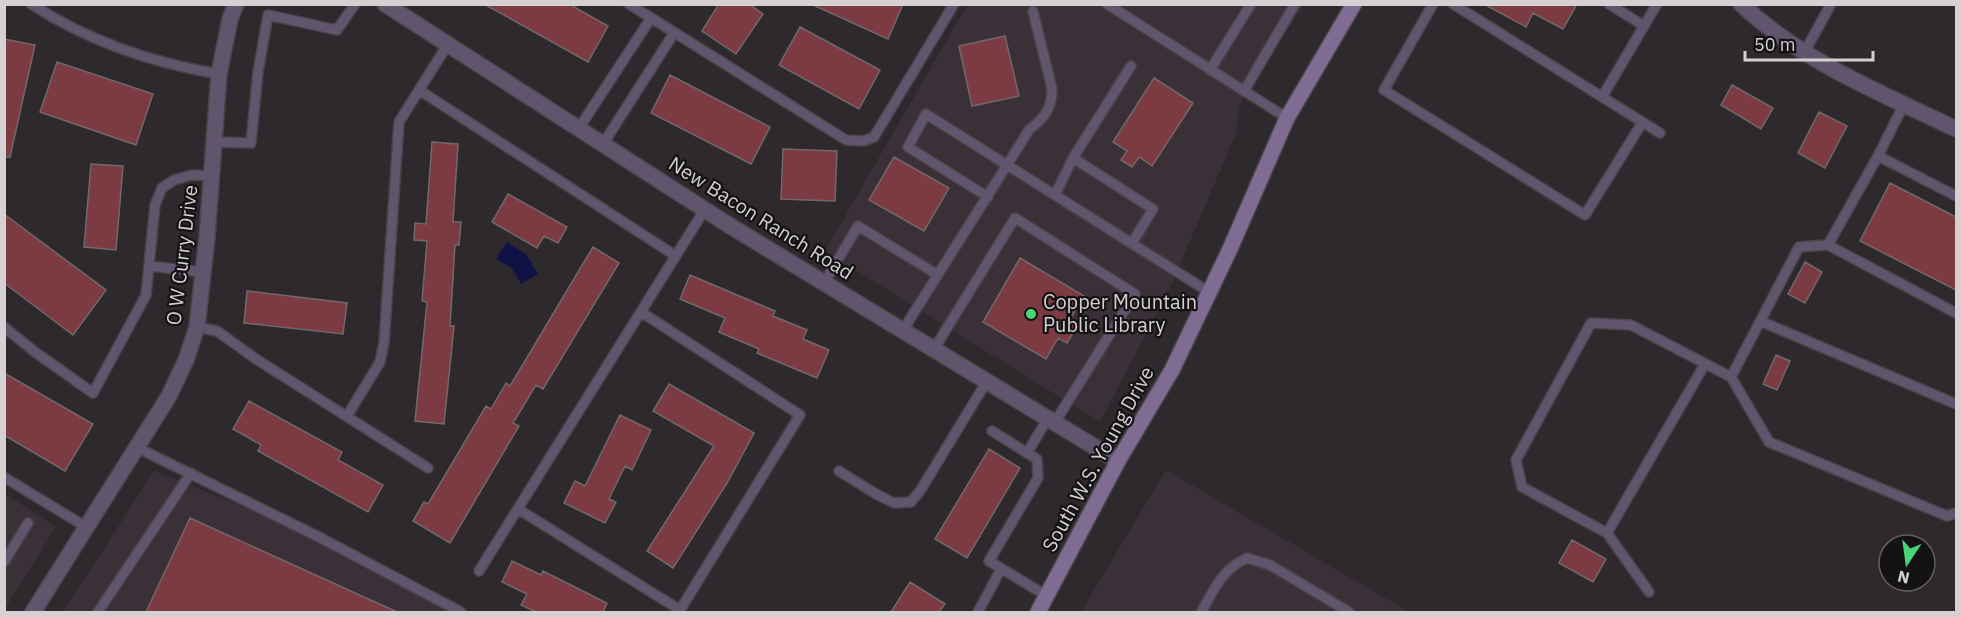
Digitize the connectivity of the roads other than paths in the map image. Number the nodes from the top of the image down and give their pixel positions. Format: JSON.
{"nodes":[{"id":1,"x":31,"y":4,"type":"edge"},
{"id":2,"x":236,"y":4,"type":"edge"},
{"id":3,"x":355,"y":4,"type":"edge"},
{"id":4,"x":385,"y":4,"type":"edge"},
{"id":5,"x":629,"y":4,"type":"edge"},
{"id":6,"x":954,"y":4,"type":"edge"},
{"id":7,"x":1107,"y":4,"type":"edge"},
{"id":8,"x":1251,"y":4,"type":"edge"},
{"id":9,"x":1295,"y":4,"type":"edge"},
{"id":10,"x":1354,"y":4,"type":"edge"},
{"id":11,"x":1433,"y":4,"type":"edge"},
{"id":12,"x":1453,"y":4,"type":"edge"},
{"id":13,"x":1609,"y":4,"type":"edge"},
{"id":14,"x":1657,"y":4,"type":"edge"},
{"id":15,"x":1741,"y":4,"type":"edge"},
{"id":16,"x":1831,"y":4,"type":"edge"},
{"id":17,"x":1034,"y":11,"type":"dead end"},
{"id":18,"x":651,"y":18,"type":"junction"},
{"id":19,"x":1644,"y":26,"type":"junction"},
{"id":20,"x":674,"y":33,"type":"junction"},
{"id":21,"x":448,"y":44,"type":"junction"},
{"id":22,"x":1804,"y":53,"type":"junction"},
{"id":23,"x":1131,"y":66,"type":"dead end"},
{"id":24,"x":1210,"y":70,"type":"junction"},
{"id":25,"x":219,"y":74,"type":"junction"},
{"id":26,"x":419,"y":90,"type":"junction"},
{"id":27,"x":1244,"y":91,"type":"junction"},
{"id":28,"x":1602,"y":97,"type":"junction"},
{"id":29,"x":1904,"y":104,"type":"junction"},
{"id":30,"x":1287,"y":118,"type":"junction"},
{"id":31,"x":1642,"y":123,"type":"junction"},
{"id":32,"x":579,"y":128,"type":"junction"},
{"id":33,"x":1956,"y":129,"type":"edge"},
{"id":34,"x":1660,"y":133,"type":"dead end"},
{"id":35,"x":215,"y":142,"type":"junction"},
{"id":36,"x":603,"y":144,"type":"junction"},
{"id":37,"x":1878,"y":156,"type":"junction"},
{"id":38,"x":1073,"y":158,"type":"junction"},
{"id":39,"x":1008,"y":165,"type":"junction"},
{"id":40,"x":212,"y":176,"type":"junction"},
{"id":41,"x":1055,"y":195,"type":"junction"},
{"id":42,"x":1956,"y":196,"type":"edge"},
{"id":43,"x":988,"y":197,"type":"junction"},
{"id":44,"x":705,"y":210,"type":"junction"},
{"id":45,"x":1132,"y":243,"type":"junction"},
{"id":46,"x":1828,"y":245,"type":"junction"},
{"id":47,"x":676,"y":256,"type":"junction"},
{"id":48,"x":149,"y":266,"type":"junction"},
{"id":49,"x":203,"y":272,"type":"junction"},
{"id":50,"x":938,"y":275,"type":"junction"},
{"id":51,"x":824,"y":283,"type":"junction"},
{"id":52,"x":1209,"y":292,"type":"junction"},
{"id":53,"x":641,"y":312,"type":"junction"},
{"id":54,"x":1956,"y":313,"type":"edge"},
{"id":55,"x":1760,"y":321,"type":"junction"},
{"id":56,"x":4,"y":327,"type":"edge"},
{"id":57,"x":197,"y":327,"type":"junction"},
{"id":58,"x":903,"y":330,"type":"junction"},
{"id":59,"x":934,"y":349,"type":"junction"},
{"id":60,"x":1705,"y":364,"type":"junction"},
{"id":61,"x":1731,"y":377,"type":"junction"},
{"id":62,"x":987,"y":381,"type":"junction"},
{"id":63,"x":1956,"y":404,"type":"edge"},
{"id":64,"x":347,"y":416,"type":"junction"},
{"id":65,"x":1051,"y":420,"type":"junction"},
{"id":66,"x":992,"y":431,"type":"dead end"},
{"id":67,"x":136,"y":447,"type":"junction"},
{"id":68,"x":1027,"y":453,"type":"junction"},
{"id":69,"x":1118,"y":461,"type":"junction"},
{"id":70,"x":428,"y":468,"type":"dead end"},
{"id":71,"x":839,"y":471,"type":"dead end"},
{"id":72,"x":191,"y":473,"type":"junction"},
{"id":73,"x":4,"y":477,"type":"edge"},
{"id":74,"x":518,"y":509,"type":"junction"},
{"id":75,"x":1956,"y":513,"type":"edge"},
{"id":76,"x":28,"y":523,"type":"dead end"},
{"id":77,"x":86,"y":527,"type":"junction"},
{"id":78,"x":1607,"y":533,"type":"junction"},
{"id":79,"x":4,"y":562,"type":"edge"},
{"id":80,"x":1001,"y":569,"type":"junction"},
{"id":81,"x":479,"y":571,"type":"dead end"},
{"id":82,"x":1649,"y":591,"type":"dead end"},
{"id":83,"x":1047,"y":596,"type":"junction"},
{"id":84,"x":33,"y":612,"type":"edge"},
{"id":85,"x":98,"y":612,"type":"edge"},
{"id":86,"x":461,"y":612,"type":"edge"},
{"id":87,"x":978,"y":612,"type":"edge"},
{"id":88,"x":1038,"y":612,"type":"edge"},
{"id":89,"x":1201,"y":612,"type":"edge"},
{"id":90,"x":1349,"y":612,"type":"edge"}],
"edges":[{"from":1,"to":25,"type":"lane"},
{"from":2,"to":25,"type":"street","name":"O W Curry Drive"},
{"from":3,"to":35,"type":"lane"},
{"from":4,"to":21,"type":"street","name":"New Bacon Ranch Road"},
{"from":5,"to":18,"type":"lane"},
{"from":6,"to":20,"type":"lane"},
{"from":7,"to":24,"type":"lane"},
{"from":8,"to":24,"type":"lane"},
{"from":9,"to":27,"type":"lane"},
{"from":10,"to":30,"type":"main road","name":"South W.S. Young Drive"},
{"from":11,"to":31,"type":"lane"},
{"from":12,"to":28,"type":"lane"},
{"from":13,"to":19,"type":"lane"},
{"from":14,"to":19,"type":"lane"},
{"from":15,"to":22,"type":"street"},
{"from":16,"to":22,"type":"lane"},
{"from":17,"to":39,"type":"lane"},
{"from":18,"to":20,"type":"lane"},
{"from":18,"to":32,"type":"lane"},
{"from":19,"to":28,"type":"lane"},
{"from":20,"to":36,"type":"lane"},
{"from":21,"to":26,"type":"lane"},
{"from":21,"to":32,"type":"street","name":"New Bacon Ranch Road"},
{"from":22,"to":29,"type":"street"},
{"from":23,"to":38,"type":"lane"},
{"from":24,"to":27,"type":"lane"},
{"from":25,"to":35,"type":"street","name":"O W Curry Drive"},
{"from":26,"to":47,"type":"lane"},
{"from":26,"to":64,"type":"lane"},
{"from":27,"to":30,"type":"lane"},
{"from":28,"to":31,"type":"lane"},
{"from":29,"to":33,"type":"street"},
{"from":29,"to":37,"type":"lane"},
{"from":30,"to":52,"type":"main road","name":"South W.S. Young Drive"},
{"from":31,"to":34,"type":"lane"},
{"from":32,"to":36,"type":"street","name":"New Bacon Ranch Road"},
{"from":35,"to":40,"type":"street","name":"O W Curry Drive"},
{"from":36,"to":44,"type":"street","name":"New Bacon Ranch Road"},
{"from":37,"to":42,"type":"lane"},
{"from":37,"to":46,"type":"lane"},
{"from":38,"to":41,"type":"lane"},
{"from":38,"to":45,"type":"lane"},
{"from":39,"to":41,"type":"lane"},
{"from":39,"to":43,"type":"lane"},
{"from":39,"to":43,"type":"lane"},
{"from":40,"to":48,"type":"lane"},
{"from":40,"to":49,"type":"street","name":"O W Curry Drive"},
{"from":41,"to":45,"type":"lane"},
{"from":43,"to":50,"type":"lane"},
{"from":44,"to":47,"type":"lane"},
{"from":44,"to":51,"type":"street","name":"New Bacon Ranch Road"},
{"from":45,"to":52,"type":"lane"},
{"from":46,"to":54,"type":"lane"},
{"from":46,"to":55,"type":"lane"},
{"from":47,"to":53,"type":"lane"},
{"from":48,"to":49,"type":"lane"},
{"from":48,"to":56,"type":"lane"},
{"from":49,"to":57,"type":"street","name":"O W Curry Drive"},
{"from":50,"to":51,"type":"lane"},
{"from":50,"to":58,"type":"lane"},
{"from":51,"to":58,"type":"street","name":"New Bacon Ranch Road"},
{"from":52,"to":69,"type":"main road","name":"South W.S. Young Drive"},
{"from":53,"to":74,"type":"lane"},
{"from":53,"to":74,"type":"lane"},
{"from":55,"to":61,"type":"lane"},
{"from":55,"to":63,"type":"lane"},
{"from":57,"to":64,"type":"lane"},
{"from":57,"to":67,"type":"street","name":"O W Curry Drive"},
{"from":58,"to":59,"type":"street","name":"New Bacon Ranch Road"},
{"from":59,"to":62,"type":"street","name":"New Bacon Ranch Road"},
{"from":59,"to":65,"type":"lane"},
{"from":60,"to":61,"type":"lane"},
{"from":60,"to":78,"type":"lane"},
{"from":60,"to":78,"type":"lane"},
{"from":61,"to":75,"type":"lane"},
{"from":62,"to":65,"type":"street","name":"New Bacon Ranch Road"},
{"from":62,"to":71,"type":"lane"},
{"from":64,"to":70,"type":"lane"},
{"from":65,"to":68,"type":"lane"},
{"from":65,"to":69,"type":"street","name":"New Bacon Ranch Road"},
{"from":66,"to":68,"type":"lane"},
{"from":67,"to":72,"type":"lane"},
{"from":67,"to":77,"type":"street","name":"O W Curry Drive"},
{"from":68,"to":80,"type":"lane"},
{"from":69,"to":83,"type":"main road","name":"South W.S. Young Drive"},
{"from":72,"to":85,"type":"lane"},
{"from":72,"to":86,"type":"lane"},
{"from":73,"to":77,"type":"lane"},
{"from":74,"to":81,"type":"lane"},
{"from":76,"to":79,"type":"lane"},
{"from":77,"to":84,"type":"street","name":"O W Curry Drive"},
{"from":78,"to":82,"type":"lane"},
{"from":80,"to":83,"type":"lane"},
{"from":80,"to":87,"type":"lane"},
{"from":83,"to":88,"type":"main road","name":"South W.S. Young Drive"},
{"from":89,"to":90,"type":"lane"}]}
